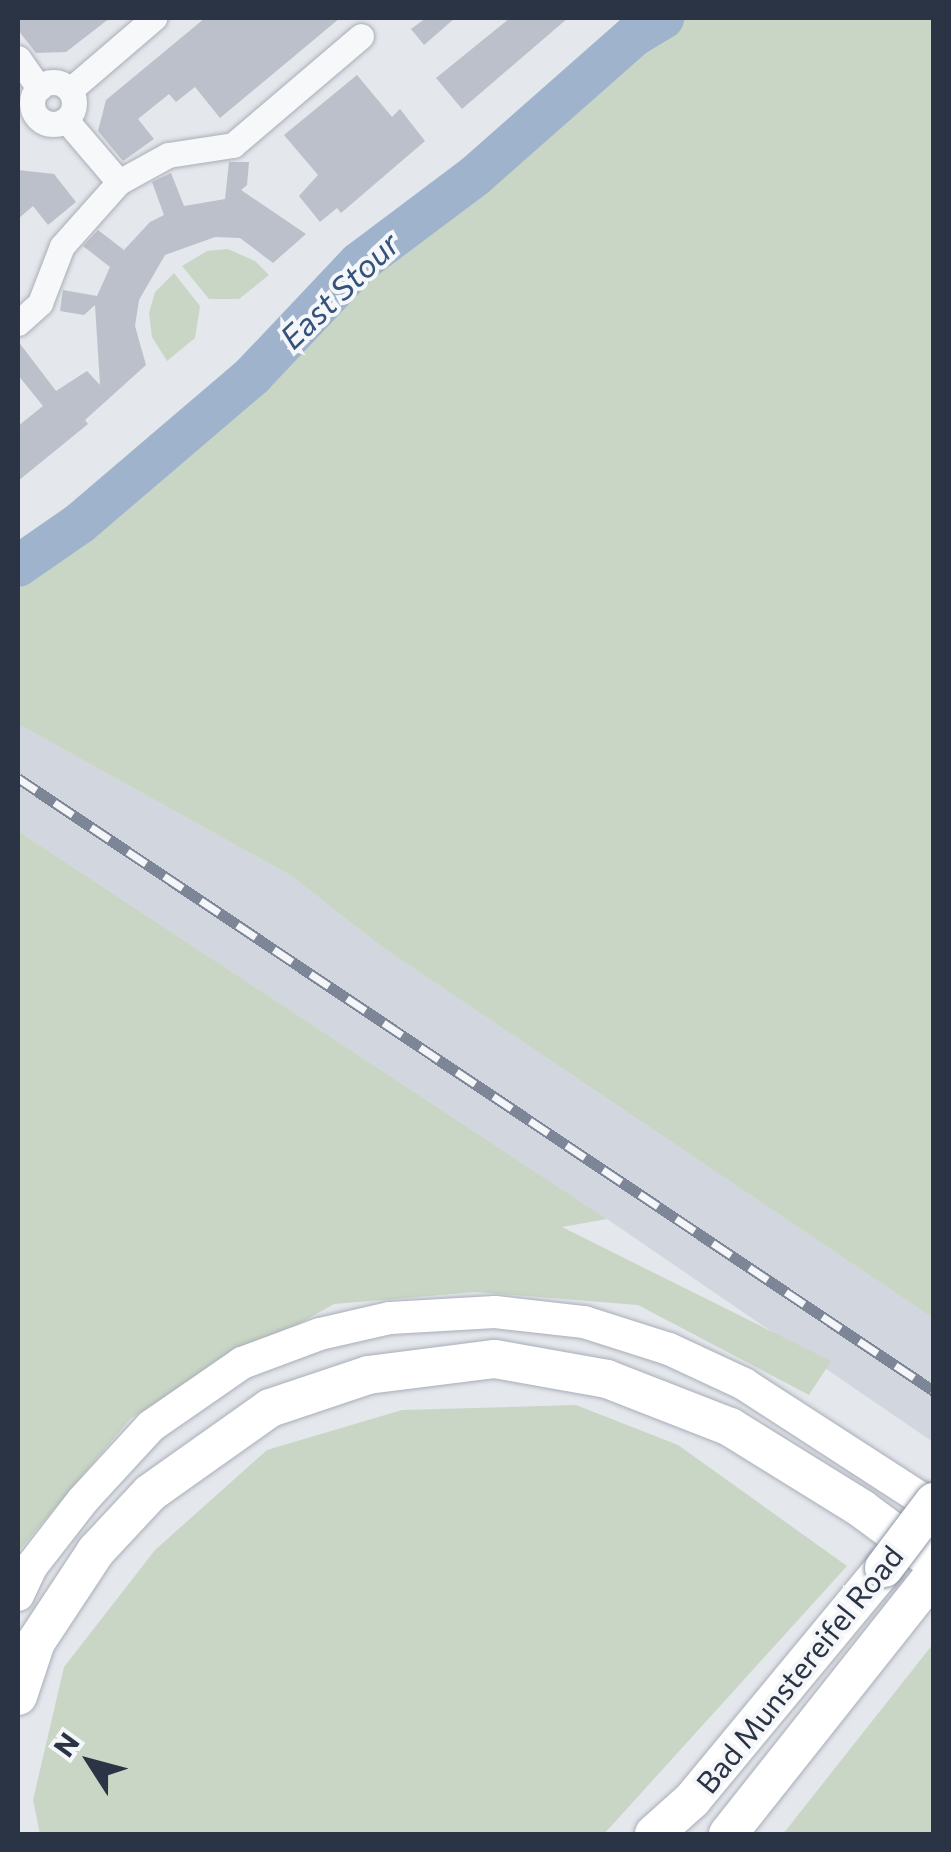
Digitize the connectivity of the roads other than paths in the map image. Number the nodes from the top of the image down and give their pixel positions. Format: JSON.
{"nodes":[{"id":1,"x":154,"y":18,"type":"edge"},
{"id":2,"x":361,"y":36,"type":"dead end"},
{"id":3,"x":18,"y":58,"type":"edge"},
{"id":4,"x":39,"y":88,"type":"junction"},
{"id":5,"x":70,"y":90,"type":"junction"},
{"id":6,"x":66,"y":120,"type":"junction"},
{"id":7,"x":28,"y":125,"type":"edge"},
{"id":8,"x":119,"y":182,"type":"junction"},
{"id":9,"x":18,"y":322,"type":"edge"},
{"id":10,"x":934,"y":1504,"type":"edge"},
{"id":11,"x":929,"y":1577,"type":"edge"},
{"id":12,"x":18,"y":1594,"type":"edge"},
{"id":13,"x":18,"y":1696,"type":"edge"},
{"id":14,"x":692,"y":1800,"type":"junction"},
{"id":15,"x":654,"y":1834,"type":"edge"},
{"id":16,"x":662,"y":1834,"type":"edge"},
{"id":17,"x":728,"y":1834,"type":"edge"}],
"edges":[{"from":1,"to":5,"type":"street"},
{"from":2,"to":8,"type":"street"},
{"from":3,"to":4,"type":"street"},
{"from":4,"to":5,"type":"street"},
{"from":4,"to":7,"type":"street"},
{"from":5,"to":6,"type":"street"},
{"from":6,"to":7,"type":"street"},
{"from":6,"to":8,"type":"street"},
{"from":8,"to":9,"type":"street"},
{"from":10,"to":12,"type":"main road"},
{"from":10,"to":14,"type":"highway","name":"Bad Munstereifel Road","bridge":true},
{"from":11,"to":13,"type":"highway"},
{"from":11,"to":17,"type":"highway","name":"Bad Munstereifel Road"},
{"from":14,"to":15,"type":"highway"},
{"from":14,"to":16,"type":"main road","name":"Bad Munstereifel Road"}]}
